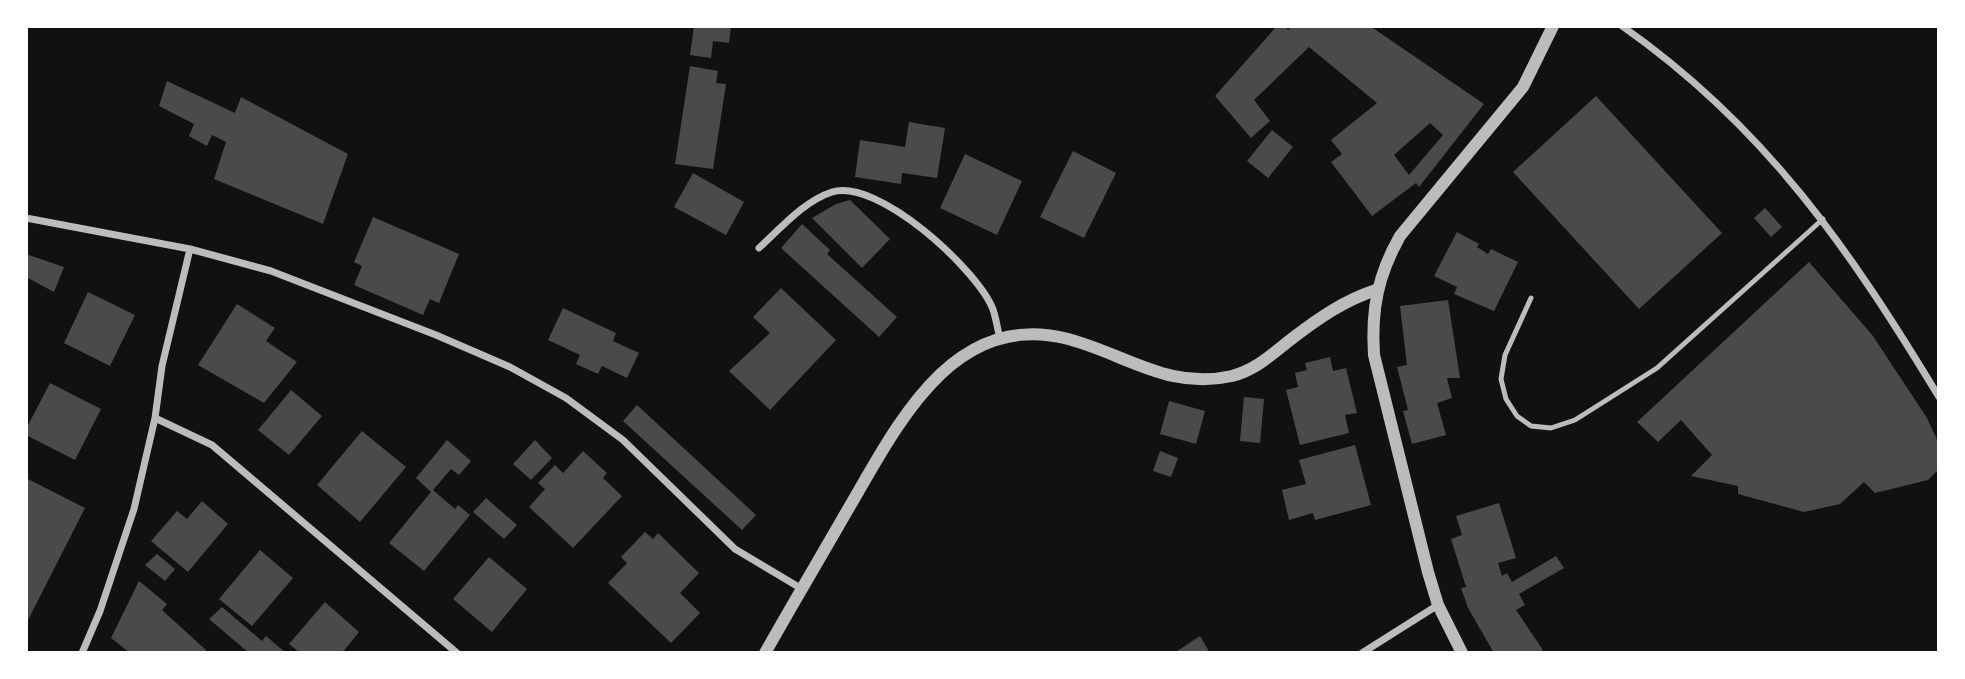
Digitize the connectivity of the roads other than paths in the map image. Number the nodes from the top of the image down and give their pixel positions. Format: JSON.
{"nodes":[{"id":1,"x":1553,"y":26,"type":"edge"},
{"id":2,"x":1622,"y":26,"type":"edge"},
{"id":3,"x":26,"y":218,"type":"edge"},
{"id":4,"x":1824,"y":219,"type":"junction"},
{"id":5,"x":759,"y":248,"type":"dead end"},
{"id":6,"x":190,"y":249,"type":"junction"},
{"id":7,"x":1376,"y":290,"type":"junction"},
{"id":8,"x":1531,"y":298,"type":"dead end"},
{"id":9,"x":1000,"y":338,"type":"junction"},
{"id":10,"x":1939,"y":397,"type":"edge"},
{"id":11,"x":155,"y":418,"type":"junction"},
{"id":12,"x":802,"y":589,"type":"junction"},
{"id":13,"x":1438,"y":606,"type":"junction"},
{"id":14,"x":82,"y":653,"type":"edge"},
{"id":15,"x":457,"y":653,"type":"edge"},
{"id":16,"x":765,"y":653,"type":"edge"},
{"id":17,"x":1362,"y":653,"type":"edge"},
{"id":18,"x":1462,"y":653,"type":"edge"}],
"edges":[{"from":1,"to":7,"type":"street"},
{"from":2,"to":4,"type":"street"},
{"from":3,"to":6,"type":"street"},
{"from":4,"to":8,"type":"lane"},
{"from":4,"to":10,"type":"street"},
{"from":5,"to":9,"type":"street"},
{"from":6,"to":11,"type":"street"},
{"from":6,"to":12,"type":"street"},
{"from":7,"to":9,"type":"street"},
{"from":7,"to":13,"type":"street"},
{"from":9,"to":12,"type":"street"},
{"from":11,"to":14,"type":"street"},
{"from":11,"to":15,"type":"street"},
{"from":12,"to":16,"type":"street"},
{"from":13,"to":17,"type":"street"},
{"from":13,"to":18,"type":"street"}]}
